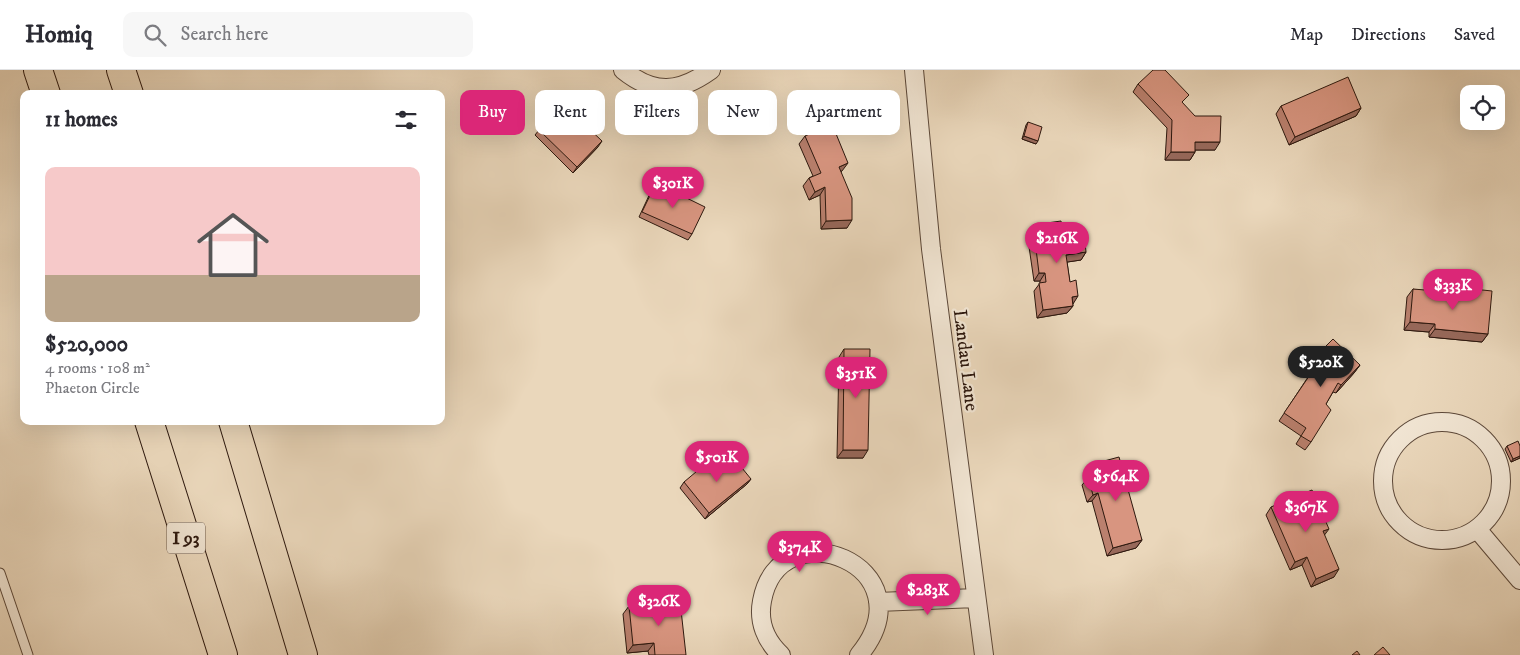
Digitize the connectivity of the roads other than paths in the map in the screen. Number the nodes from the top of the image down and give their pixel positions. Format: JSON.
{"nodes":[{"id":1,"x":38,"y":70,"type":"edge"},
{"id":2,"x":121,"y":70,"type":"edge"},
{"id":3,"x":623,"y":70,"type":"edge"},
{"id":4,"x":710,"y":70,"type":"edge"},
{"id":5,"x":914,"y":70,"type":"edge"},
{"id":6,"x":45,"y":90,"type":"edge"},
{"id":7,"x":128,"y":90,"type":"edge"},
{"id":8,"x":150,"y":425,"type":"edge"},
{"id":9,"x":235,"y":425,"type":"edge"},
{"id":10,"x":1477,"y":529,"type":"junction"},
{"id":11,"x":0,"y":573,"type":"edge"},
{"id":12,"x":1520,"y":580,"type":"edge"},
{"id":13,"x":976,"y":598,"type":"junction"},
{"id":14,"x":878,"y":602,"type":"junction"},
{"id":15,"x":28,"y":655,"type":"edge"},
{"id":16,"x":223,"y":655,"type":"edge"},
{"id":17,"x":303,"y":655,"type":"edge"},
{"id":18,"x":781,"y":655,"type":"edge"},
{"id":19,"x":859,"y":655,"type":"edge"},
{"id":20,"x":984,"y":655,"type":"edge"}],
"edges":[{"from":1,"to":6,"type":"highway"},
{"from":2,"to":7,"type":"highway"},
{"from":3,"to":4,"type":"street"},
{"from":5,"to":13,"type":"street","name":"Landau Lane"},
{"from":8,"to":16,"type":"highway","number":"I 93"},
{"from":9,"to":17,"type":"highway"},
{"from":10,"to":10,"type":"street"},
{"from":10,"to":12,"type":"street"},
{"from":11,"to":15,"type":"lane"},
{"from":13,"to":14,"type":"street"},
{"from":13,"to":20,"type":"street","name":"Landau Lane"},
{"from":14,"to":18,"type":"street"},
{"from":14,"to":19,"type":"street"}]}
